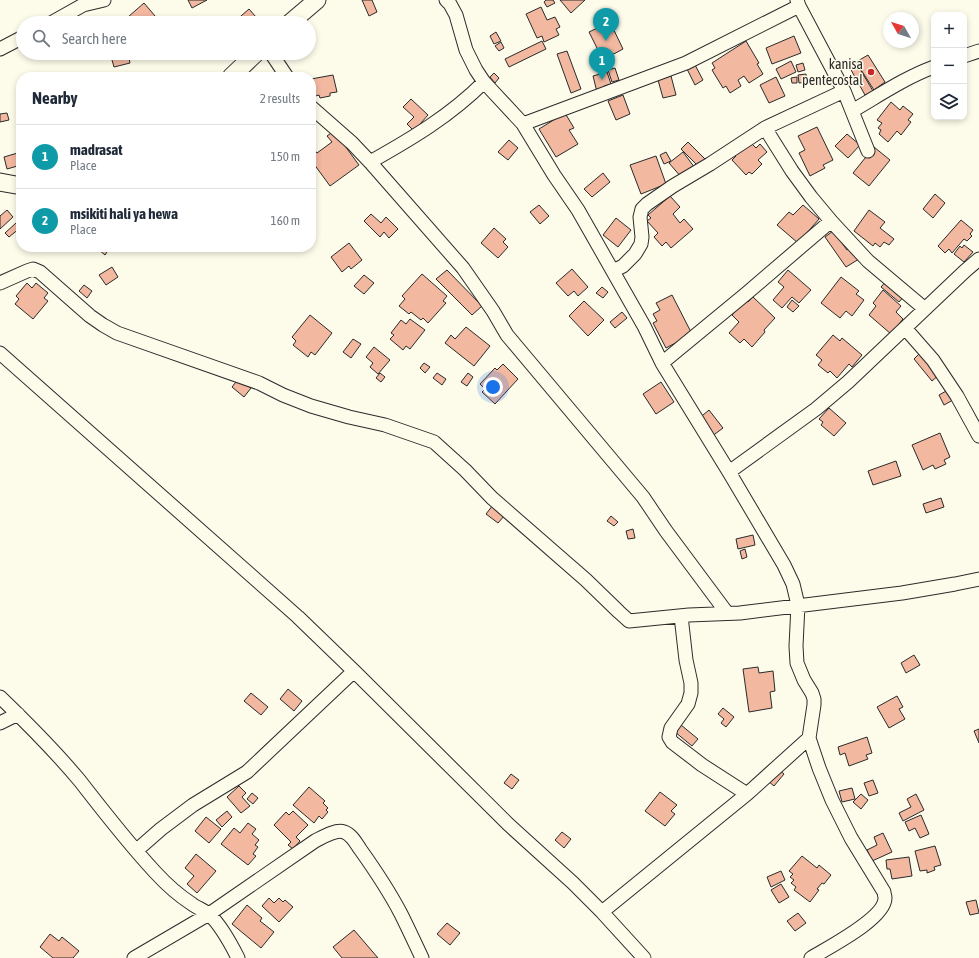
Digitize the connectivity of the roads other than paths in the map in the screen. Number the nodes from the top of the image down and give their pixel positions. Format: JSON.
{"nodes":[{"id":1,"x":104,"y":0,"type":"edge"},
{"id":2,"x":316,"y":0,"type":"edge"},
{"id":3,"x":446,"y":0,"type":"edge"},
{"id":4,"x":798,"y":3,"type":"edge"},
{"id":5,"x":63,"y":16,"type":"edge"},
{"id":6,"x":298,"y":16,"type":"edge"},
{"id":7,"x":16,"y":40,"type":"edge"},
{"id":8,"x":0,"y":48,"type":"edge"},
{"id":9,"x":979,"y":51,"type":"edge"},
{"id":10,"x":967,"y":55,"type":"edge"},
{"id":11,"x":249,"y":60,"type":"edge"},
{"id":12,"x":275,"y":60,"type":"edge"},
{"id":13,"x":931,"y":68,"type":"edge"},
{"id":14,"x":237,"y":72,"type":"edge"},
{"id":15,"x":283,"y":72,"type":"edge"},
{"id":16,"x":484,"y":82,"type":"junction"},
{"id":17,"x":844,"y":91,"type":"junction"},
{"id":18,"x":316,"y":111,"type":"edge"},
{"id":19,"x":852,"y":111,"type":"junction"},
{"id":20,"x":523,"y":124,"type":"junction"},
{"id":21,"x":765,"y":128,"type":"junction"},
{"id":22,"x":868,"y":151,"type":"dead end"},
{"id":23,"x":370,"y":162,"type":"junction"},
{"id":24,"x":0,"y":182,"type":"edge"},
{"id":25,"x":16,"y":185,"type":"edge"},
{"id":26,"x":831,"y":221,"type":"junction"},
{"id":27,"x":979,"y":259,"type":"edge"},
{"id":28,"x":613,"y":271,"type":"junction"},
{"id":29,"x":0,"y":283,"type":"edge"},
{"id":30,"x":925,"y":309,"type":"junction"},
{"id":31,"x":905,"y":328,"type":"junction"},
{"id":32,"x":0,"y":353,"type":"edge"},
{"id":33,"x":662,"y":363,"type":"junction"},
{"id":34,"x":979,"y":436,"type":"edge"},
{"id":35,"x":729,"y":472,"type":"junction"},
{"id":36,"x":979,"y":580,"type":"edge"},
{"id":37,"x":798,"y":605,"type":"junction"},
{"id":38,"x":727,"y":613,"type":"junction"},
{"id":39,"x":681,"y":616,"type":"junction"},
{"id":40,"x":354,"y":671,"type":"junction"},
{"id":41,"x":0,"y":697,"type":"edge"},
{"id":42,"x":18,"y":714,"type":"junction"},
{"id":43,"x":0,"y":723,"type":"edge"},
{"id":44,"x":809,"y":738,"type":"junction"},
{"id":45,"x":747,"y":794,"type":"junction"},
{"id":46,"x":137,"y":850,"type":"junction"},
{"id":47,"x":602,"y":912,"type":"junction"},
{"id":48,"x":209,"y":914,"type":"junction"},
{"id":49,"x":134,"y":958,"type":"edge"},
{"id":50,"x":238,"y":958,"type":"edge"},
{"id":51,"x":422,"y":958,"type":"edge"},
{"id":52,"x":644,"y":958,"type":"edge"},
{"id":53,"x":811,"y":958,"type":"edge"}],
"edges":[{"from":1,"to":5,"type":"street"},
{"from":2,"to":6,"type":"street"},
{"from":3,"to":16,"type":"street"},
{"from":4,"to":17,"type":"street"},
{"from":4,"to":20,"type":"street"},
{"from":7,"to":8,"type":"street"},
{"from":9,"to":10,"type":"street"},
{"from":11,"to":14,"type":"street"},
{"from":12,"to":15,"type":"street"},
{"from":13,"to":19,"type":"street"},
{"from":16,"to":20,"type":"street"},
{"from":16,"to":23,"type":"street"},
{"from":17,"to":19,"type":"street"},
{"from":17,"to":21,"type":"street"},
{"from":18,"to":23,"type":"street"},
{"from":19,"to":22,"type":"street"},
{"from":20,"to":28,"type":"street"},
{"from":21,"to":26,"type":"street"},
{"from":21,"to":28,"type":"street"},
{"from":23,"to":38,"type":"street"},
{"from":24,"to":25,"type":"street"},
{"from":26,"to":30,"type":"street"},
{"from":26,"to":33,"type":"street"},
{"from":27,"to":30,"type":"street"},
{"from":28,"to":33,"type":"street"},
{"from":29,"to":39,"type":"street"},
{"from":30,"to":31,"type":"street"},
{"from":31,"to":34,"type":"street"},
{"from":31,"to":35,"type":"street"},
{"from":32,"to":40,"type":"street"},
{"from":33,"to":35,"type":"street"},
{"from":35,"to":37,"type":"street"},
{"from":36,"to":37,"type":"street"},
{"from":37,"to":38,"type":"street"},
{"from":37,"to":44,"type":"street"},
{"from":38,"to":39,"type":"street"},
{"from":39,"to":45,"type":"street"},
{"from":40,"to":46,"type":"street"},
{"from":40,"to":47,"type":"street"},
{"from":41,"to":42,"type":"street"},
{"from":42,"to":43,"type":"street"},
{"from":42,"to":46,"type":"street"},
{"from":44,"to":45,"type":"street"},
{"from":44,"to":53,"type":"street"},
{"from":45,"to":47,"type":"street"},
{"from":46,"to":48,"type":"street"},
{"from":47,"to":52,"type":"street"},
{"from":48,"to":49,"type":"street"},
{"from":48,"to":50,"type":"street"},
{"from":48,"to":51,"type":"street"}]}
